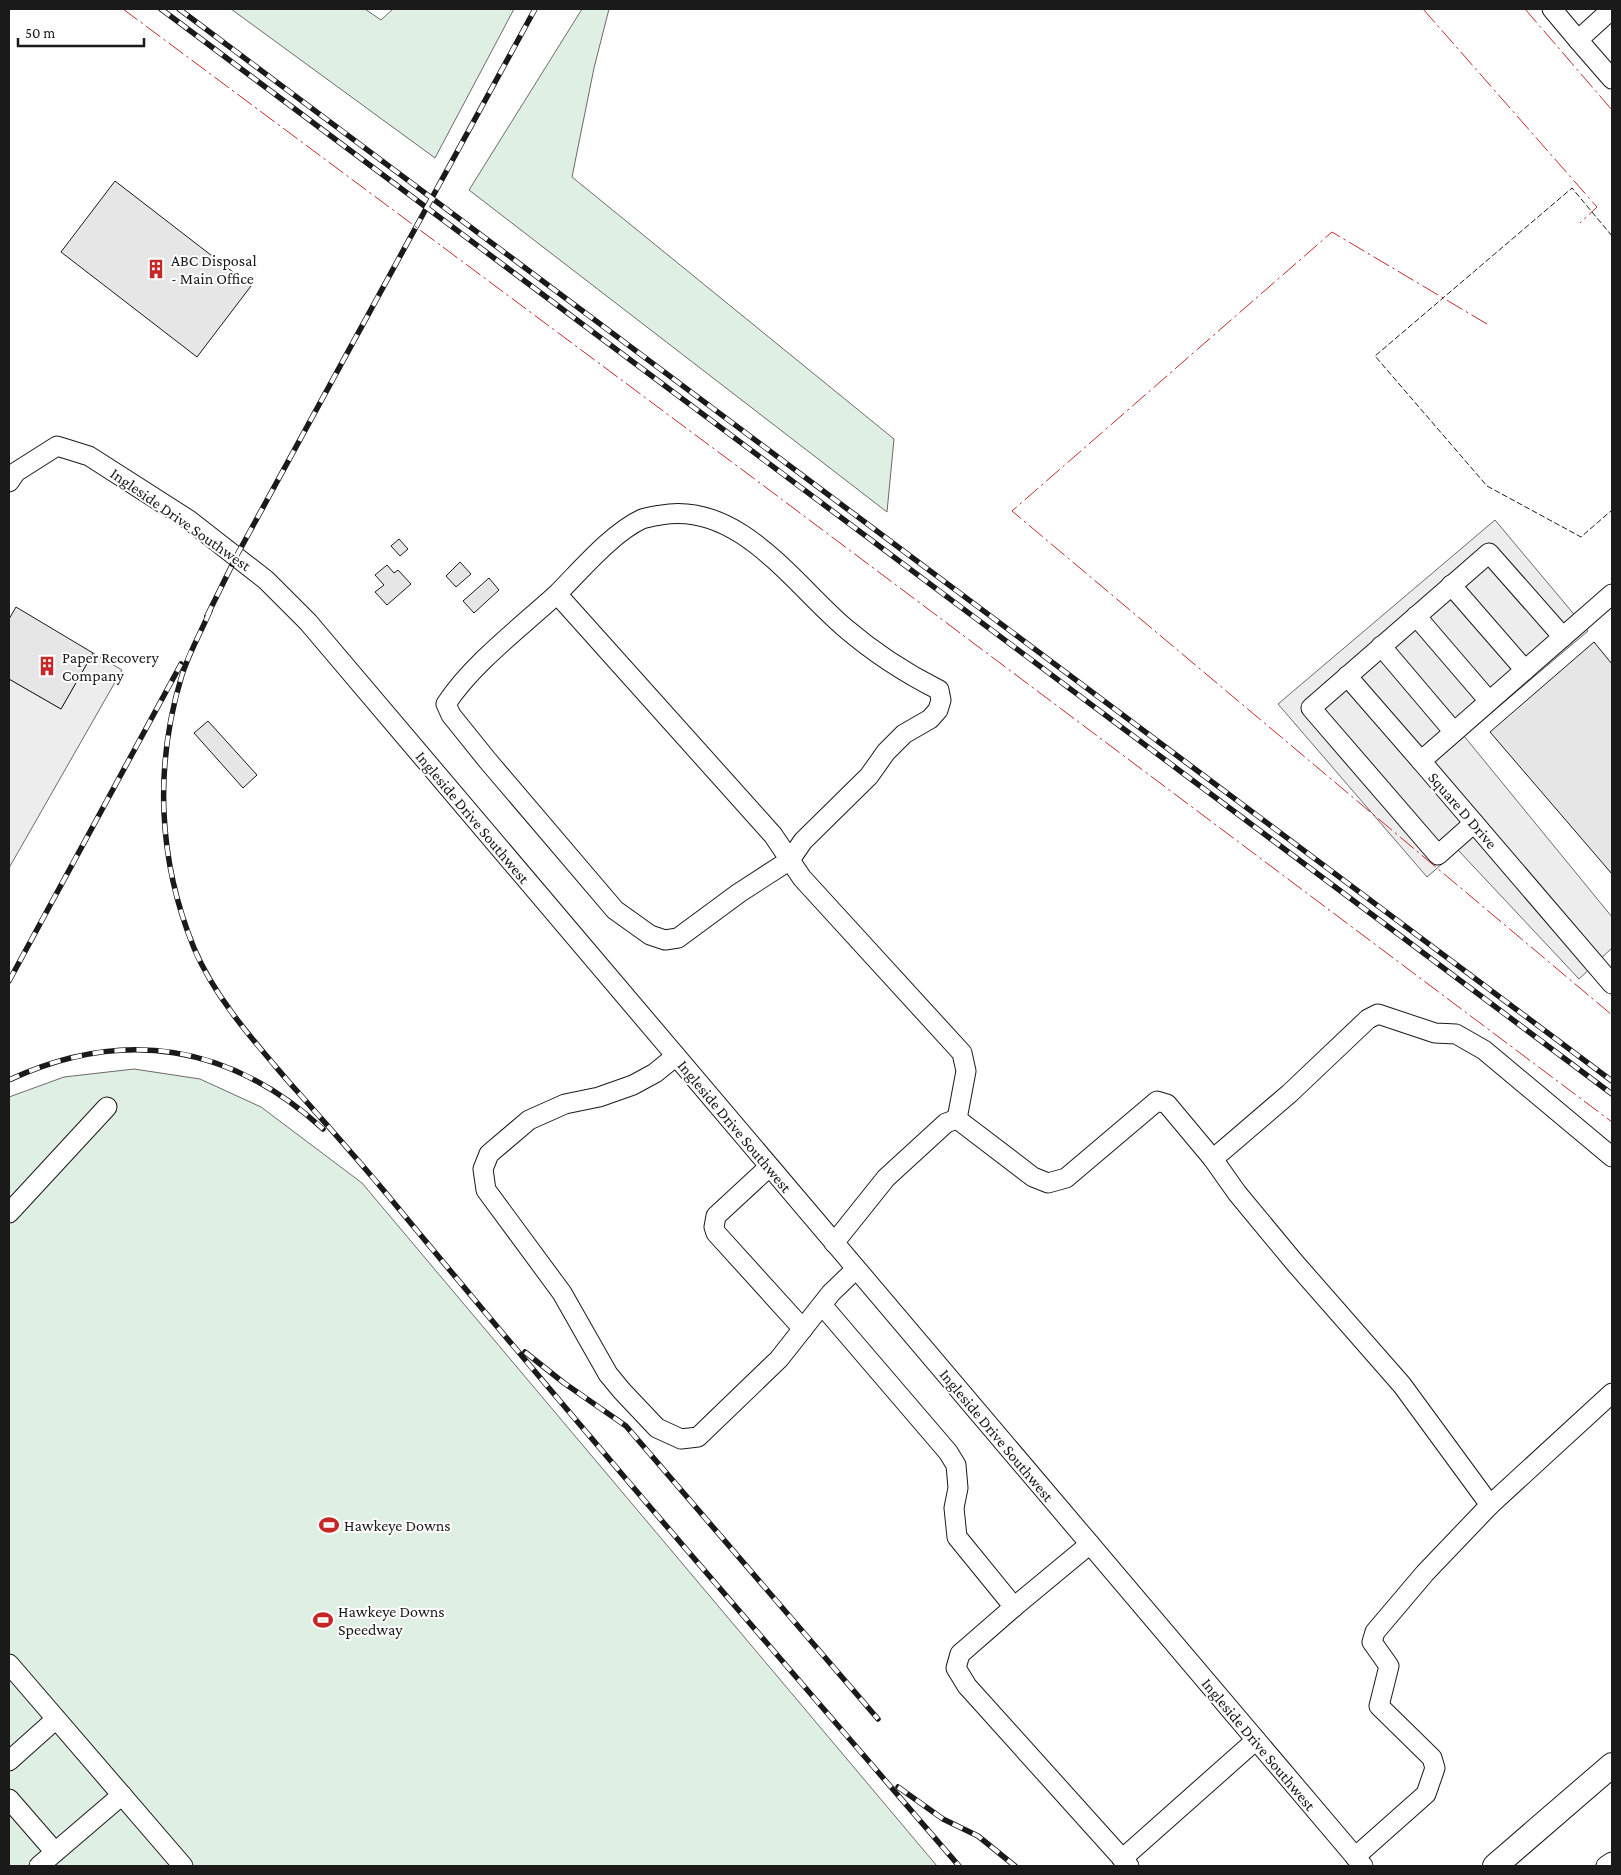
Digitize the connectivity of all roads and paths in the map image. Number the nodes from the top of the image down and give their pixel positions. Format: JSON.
{"nodes":[{"id":1,"x":1552,"y":9,"type":"edge"},
{"id":2,"x":1612,"y":9,"type":"edge"},
{"id":3,"x":1578,"y":40,"type":"junction"},
{"id":4,"x":1612,"y":79,"type":"edge"},
{"id":5,"x":9,"y":482,"type":"edge"},
{"id":6,"x":1451,"y":585,"type":"junction"},
{"id":7,"x":557,"y":594,"type":"junction"},
{"id":8,"x":1612,"y":594,"type":"edge"},
{"id":9,"x":1416,"y":616,"type":"junction"},
{"id":10,"x":1563,"y":637,"type":"junction"},
{"id":11,"x":1381,"y":646,"type":"junction"},
{"id":12,"x":1525,"y":670,"type":"junction"},
{"id":13,"x":1347,"y":676,"type":"junction"},
{"id":14,"x":1489,"y":701,"type":"junction"},
{"id":15,"x":1454,"y":732,"type":"junction"},
{"id":16,"x":1421,"y":761,"type":"junction"},
{"id":17,"x":1474,"y":823,"type":"junction"},
{"id":18,"x":790,"y":860,"type":"junction"},
{"id":19,"x":1612,"y":984,"type":"edge"},
{"id":20,"x":676,"y":1056,"type":"junction"},
{"id":21,"x":107,"y":1107,"type":"dead end"},
{"id":22,"x":957,"y":1119,"type":"junction"},
{"id":23,"x":1612,"y":1157,"type":"edge"},
{"id":24,"x":1213,"y":1159,"type":"junction"},
{"id":25,"x":770,"y":1167,"type":"junction"},
{"id":26,"x":9,"y":1213,"type":"edge"},
{"id":27,"x":834,"y":1243,"type":"junction"},
{"id":28,"x":856,"y":1268,"type":"junction"},
{"id":29,"x":822,"y":1305,"type":"junction"},
{"id":30,"x":803,"y":1329,"type":"junction"},
{"id":31,"x":1612,"y":1393,"type":"edge"},
{"id":32,"x":1490,"y":1505,"type":"junction"},
{"id":33,"x":1090,"y":1544,"type":"junction"},
{"id":34,"x":1014,"y":1607,"type":"junction"},
{"id":35,"x":9,"y":1664,"type":"edge"},
{"id":36,"x":56,"y":1719,"type":"junction"},
{"id":37,"x":1256,"y":1740,"type":"junction"},
{"id":38,"x":9,"y":1761,"type":"edge"},
{"id":39,"x":1612,"y":1764,"type":"edge"},
{"id":40,"x":122,"y":1795,"type":"junction"},
{"id":41,"x":9,"y":1799,"type":"edge"},
{"id":42,"x":55,"y":1852,"type":"junction"},
{"id":43,"x":1126,"y":1862,"type":"edge"},
{"id":44,"x":1359,"y":1862,"type":"edge"},
{"id":45,"x":1612,"y":1862,"type":"edge"},
{"id":46,"x":39,"y":1866,"type":"edge"},
{"id":47,"x":182,"y":1866,"type":"edge"},
{"id":48,"x":1495,"y":1866,"type":"edge"},
{"id":49,"x":1606,"y":1866,"type":"edge"}],
"edges":[{"from":1,"to":3,"type":"street"},
{"from":2,"to":3,"type":"street"},
{"from":3,"to":4,"type":"street"},
{"from":5,"to":20,"type":"street","name":"Ingleside Drive Southwest"},
{"from":6,"to":9,"type":"street"},
{"from":6,"to":10,"type":"street"},
{"from":6,"to":12,"type":"street"},
{"from":7,"to":18,"type":"street"},
{"from":7,"to":18,"type":"street"},
{"from":7,"to":18,"type":"street"},
{"from":8,"to":10,"type":"street","name":"Square D Drive"},
{"from":9,"to":11,"type":"street"},
{"from":9,"to":14,"type":"street"},
{"from":10,"to":12,"type":"street","name":"Square D Drive"},
{"from":11,"to":13,"type":"street"},
{"from":11,"to":15,"type":"street"},
{"from":12,"to":14,"type":"street","name":"Square D Drive"},
{"from":13,"to":16,"type":"street"},
{"from":13,"to":17,"type":"street"},
{"from":14,"to":15,"type":"street","name":"Square D Drive"},
{"from":15,"to":16,"type":"street","name":"Square D Drive"},
{"from":16,"to":17,"type":"street","name":"Square D Drive"},
{"from":17,"to":19,"type":"street","name":"Square D Drive"},
{"from":18,"to":22,"type":"street"},
{"from":20,"to":25,"type":"street","name":"Ingleside Drive Southwest"},
{"from":20,"to":30,"type":"street"},
{"from":21,"to":26,"type":"street"},
{"from":22,"to":24,"type":"street"},
{"from":22,"to":27,"type":"street"},
{"from":23,"to":24,"type":"street"},
{"from":24,"to":32,"type":"street"},
{"from":25,"to":27,"type":"street","name":"Ingleside Drive Southwest"},
{"from":25,"to":30,"type":"street"},
{"from":27,"to":28,"type":"street","name":"Ingleside Drive Southwest"},
{"from":28,"to":29,"type":"street"},
{"from":28,"to":33,"type":"street","name":"Ingleside Drive Southwest"},
{"from":29,"to":30,"type":"street"},
{"from":29,"to":34,"type":"street"},
{"from":31,"to":32,"type":"street"},
{"from":32,"to":44,"type":"street"},
{"from":33,"to":34,"type":"street"},
{"from":33,"to":37,"type":"street","name":"Ingleside Drive Southwest"},
{"from":34,"to":43,"type":"street"},
{"from":35,"to":36,"type":"street"},
{"from":36,"to":38,"type":"street"},
{"from":36,"to":40,"type":"street"},
{"from":37,"to":43,"type":"street"},
{"from":37,"to":44,"type":"street","name":"Ingleside Drive Southwest"},
{"from":39,"to":48,"type":"main road"},
{"from":40,"to":42,"type":"street"},
{"from":40,"to":47,"type":"street"},
{"from":41,"to":42,"type":"street"},
{"from":42,"to":46,"type":"street"},
{"from":45,"to":49,"type":"street"}]}
